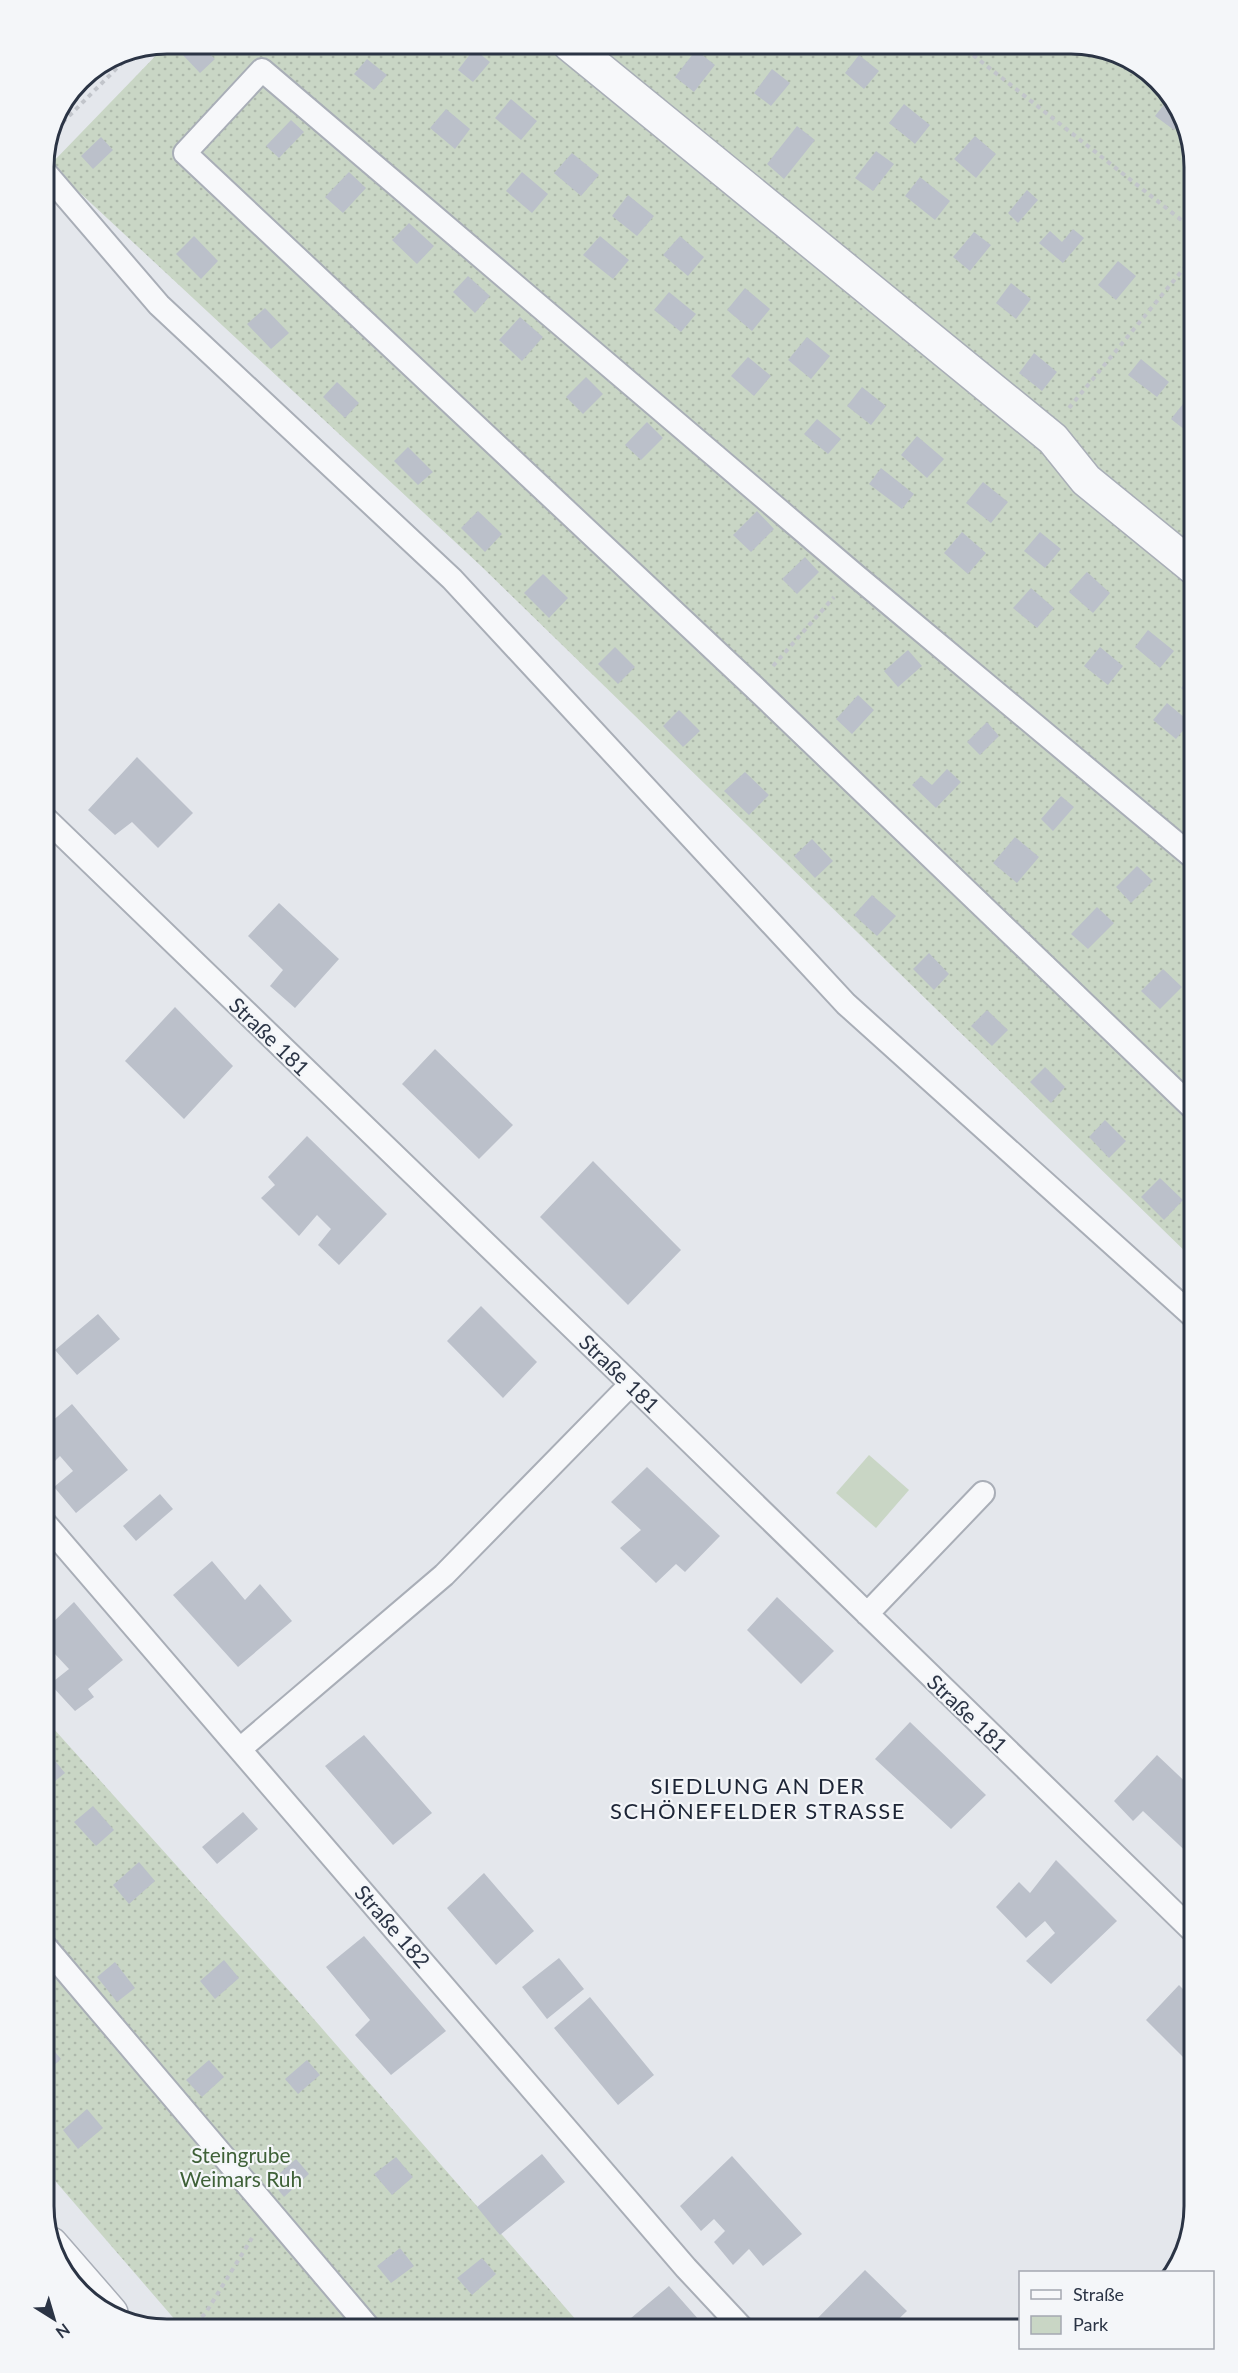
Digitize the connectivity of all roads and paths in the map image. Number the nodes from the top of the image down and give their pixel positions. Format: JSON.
{"nodes":[{"id":1,"x":581,"y":54,"type":"edge"},
{"id":2,"x":972,"y":54,"type":"edge"},
{"id":3,"x":120,"y":64,"type":"edge"},
{"id":4,"x":64,"y":120,"type":"edge"},
{"id":5,"x":54,"y":183,"type":"edge"},
{"id":6,"x":1184,"y":222,"type":"edge"},
{"id":7,"x":1184,"y":268,"type":"edge"},
{"id":8,"x":1053,"y":439,"type":"junction"},
{"id":9,"x":1184,"y":560,"type":"edge"},
{"id":10,"x":855,"y":574,"type":"junction"},
{"id":11,"x":754,"y":687,"type":"junction"},
{"id":12,"x":54,"y":827,"type":"edge"},
{"id":13,"x":1184,"y":850,"type":"edge"},
{"id":14,"x":1184,"y":1098,"type":"edge"},
{"id":15,"x":1184,"y":1308,"type":"edge"},
{"id":16,"x":631,"y":1384,"type":"junction"},
{"id":17,"x":983,"y":1493,"type":"dead end"},
{"id":18,"x":54,"y":1534,"type":"edge"},
{"id":19,"x":867,"y":1614,"type":"junction"},
{"id":20,"x":240,"y":1749,"type":"junction"},
{"id":21,"x":1184,"y":1922,"type":"edge"},
{"id":22,"x":54,"y":1957,"type":"edge"},
{"id":23,"x":273,"y":2215,"type":"junction"},
{"id":24,"x":75,"y":2271,"type":"edge"},
{"id":25,"x":89,"y":2288,"type":"edge"},
{"id":26,"x":200,"y":2319,"type":"edge"},
{"id":27,"x":361,"y":2319,"type":"edge"},
{"id":28,"x":734,"y":2319,"type":"edge"}],
"edges":[{"from":1,"to":8,"type":"street"},
{"from":2,"to":6,"type":"path"},
{"from":3,"to":4,"type":"path"},
{"from":5,"to":15,"type":"lane"},
{"from":7,"to":8,"type":"path"},
{"from":8,"to":9,"type":"street"},
{"from":10,"to":11,"type":"path"},
{"from":10,"to":11,"type":"lane"},
{"from":10,"to":13,"type":"lane"},
{"from":11,"to":14,"type":"lane"},
{"from":12,"to":16,"type":"lane","name":"Straße 181"},
{"from":16,"to":19,"type":"lane","name":"Straße 181"},
{"from":16,"to":20,"type":"lane"},
{"from":17,"to":19,"type":"lane"},
{"from":18,"to":20,"type":"lane","name":"Straße 182"},
{"from":19,"to":21,"type":"lane","name":"Straße 181"},
{"from":20,"to":28,"type":"lane","name":"Straße 182"},
{"from":22,"to":23,"type":"lane"},
{"from":23,"to":26,"type":"path"},
{"from":23,"to":27,"type":"lane"},
{"from":24,"to":25,"type":"street"}]}
